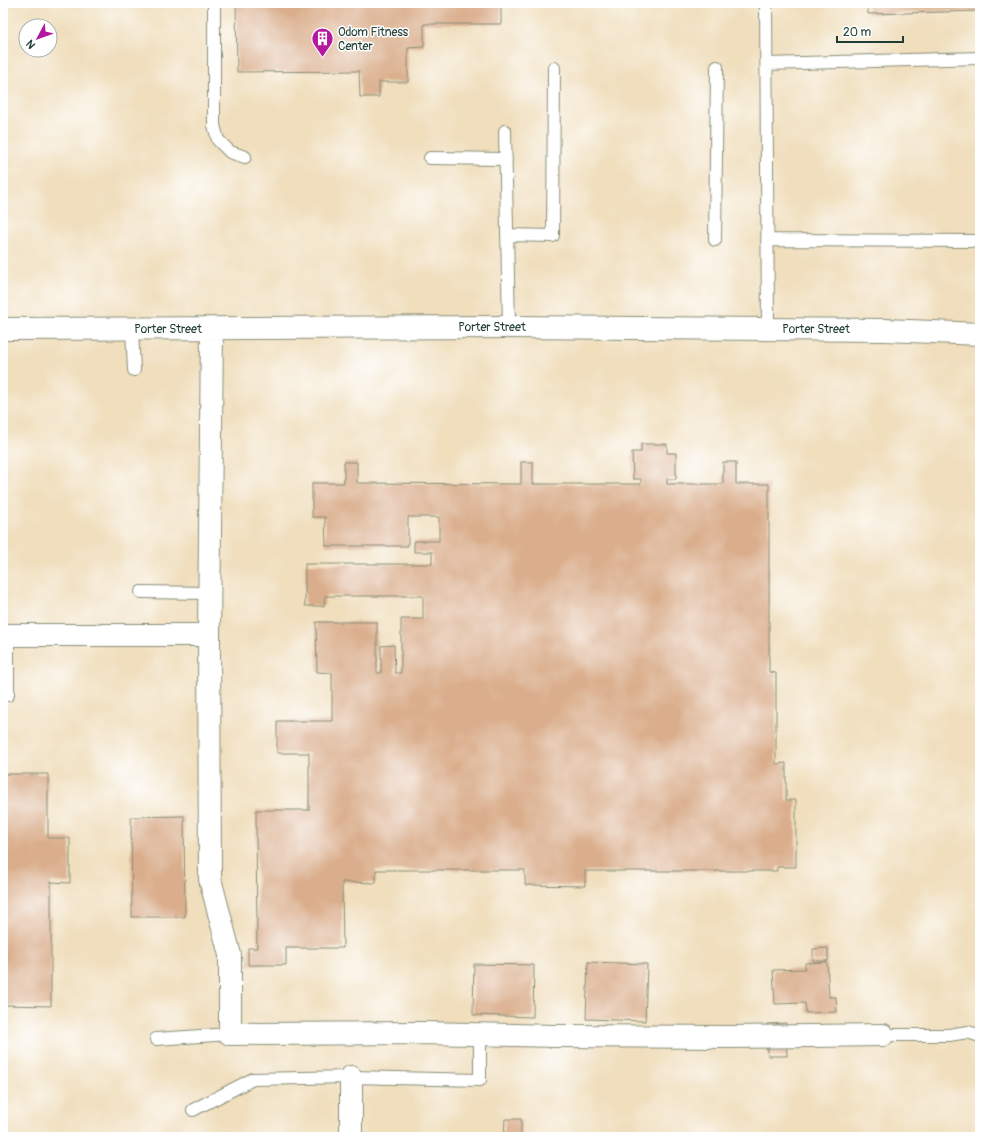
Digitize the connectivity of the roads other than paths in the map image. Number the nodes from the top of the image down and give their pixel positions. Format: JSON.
{"nodes":[{"id":1,"x":214,"y":3,"type":"edge"},
{"id":2,"x":766,"y":3,"type":"edge"},
{"id":3,"x":980,"y":58,"type":"edge"},
{"id":4,"x":767,"y":64,"type":"junction"},
{"id":5,"x":717,"y":67,"type":"dead end"},
{"id":6,"x":554,"y":68,"type":"dead end"},
{"id":7,"x":505,"y":131,"type":"dead end"},
{"id":8,"x":245,"y":157,"type":"dead end"},
{"id":9,"x":430,"y":158,"type":"dead end"},
{"id":10,"x":506,"y":159,"type":"junction"},
{"id":11,"x":507,"y":235,"type":"junction"},
{"id":12,"x":715,"y":240,"type":"dead end"},
{"id":13,"x":767,"y":240,"type":"junction"},
{"id":14,"x":980,"y":241,"type":"edge"},
{"id":15,"x":509,"y":327,"type":"junction"},
{"id":16,"x":3,"y":329,"type":"edge"},
{"id":17,"x":132,"y":329,"type":"junction"},
{"id":18,"x":212,"y":329,"type":"junction"},
{"id":19,"x":768,"y":329,"type":"junction"},
{"id":20,"x":980,"y":334,"type":"edge"},
{"id":21,"x":134,"y":370,"type":"dead end"},
{"id":22,"x":141,"y":592,"type":"dead end"},
{"id":23,"x":209,"y":593,"type":"junction"},
{"id":24,"x":5,"y":635,"type":"edge"},
{"id":25,"x":209,"y":635,"type":"junction"},
{"id":26,"x":3,"y":695,"type":"edge"},
{"id":27,"x":230,"y":1034,"type":"junction"},
{"id":28,"x":480,"y":1034,"type":"junction"},
{"id":29,"x":883,"y":1035,"type":"joint"},
{"id":30,"x":980,"y":1036,"type":"edge"},
{"id":31,"x":156,"y":1039,"type":"dead end"},
{"id":32,"x":351,"y":1078,"type":"junction"},
{"id":33,"x":193,"y":1110,"type":"dead end"},
{"id":34,"x":351,"y":1137,"type":"edge"}],
"edges":[{"from":1,"to":8,"type":"lane"},
{"from":2,"to":4,"type":"lane"},
{"from":3,"to":4,"type":"lane"},
{"from":4,"to":13,"type":"lane"},
{"from":5,"to":12,"type":"lane"},
{"from":6,"to":11,"type":"lane"},
{"from":7,"to":10,"type":"lane"},
{"from":9,"to":10,"type":"lane"},
{"from":10,"to":11,"type":"lane"},
{"from":11,"to":15,"type":"lane"},
{"from":13,"to":14,"type":"lane"},
{"from":13,"to":19,"type":"lane"},
{"from":15,"to":18,"type":"street","name":"Porter Street"},
{"from":15,"to":19,"type":"street","name":"Porter Street"},
{"from":16,"to":17,"type":"street","name":"Porter Street"},
{"from":17,"to":18,"type":"street","name":"Porter Street"},
{"from":17,"to":21,"type":"lane"},
{"from":18,"to":23,"type":"street"},
{"from":19,"to":20,"type":"street","name":"Porter Street"},
{"from":22,"to":23,"type":"lane"},
{"from":23,"to":25,"type":"street"},
{"from":24,"to":25,"type":"street"},
{"from":24,"to":26,"type":"lane"},
{"from":25,"to":27,"type":"street"},
{"from":27,"to":28,"type":"street"},
{"from":27,"to":31,"type":"lane"},
{"from":28,"to":29,"type":"street"},
{"from":28,"to":32,"type":"lane"},
{"from":29,"to":30,"type":"lane"},
{"from":32,"to":33,"type":"lane"},
{"from":32,"to":34,"type":"street"}]}
